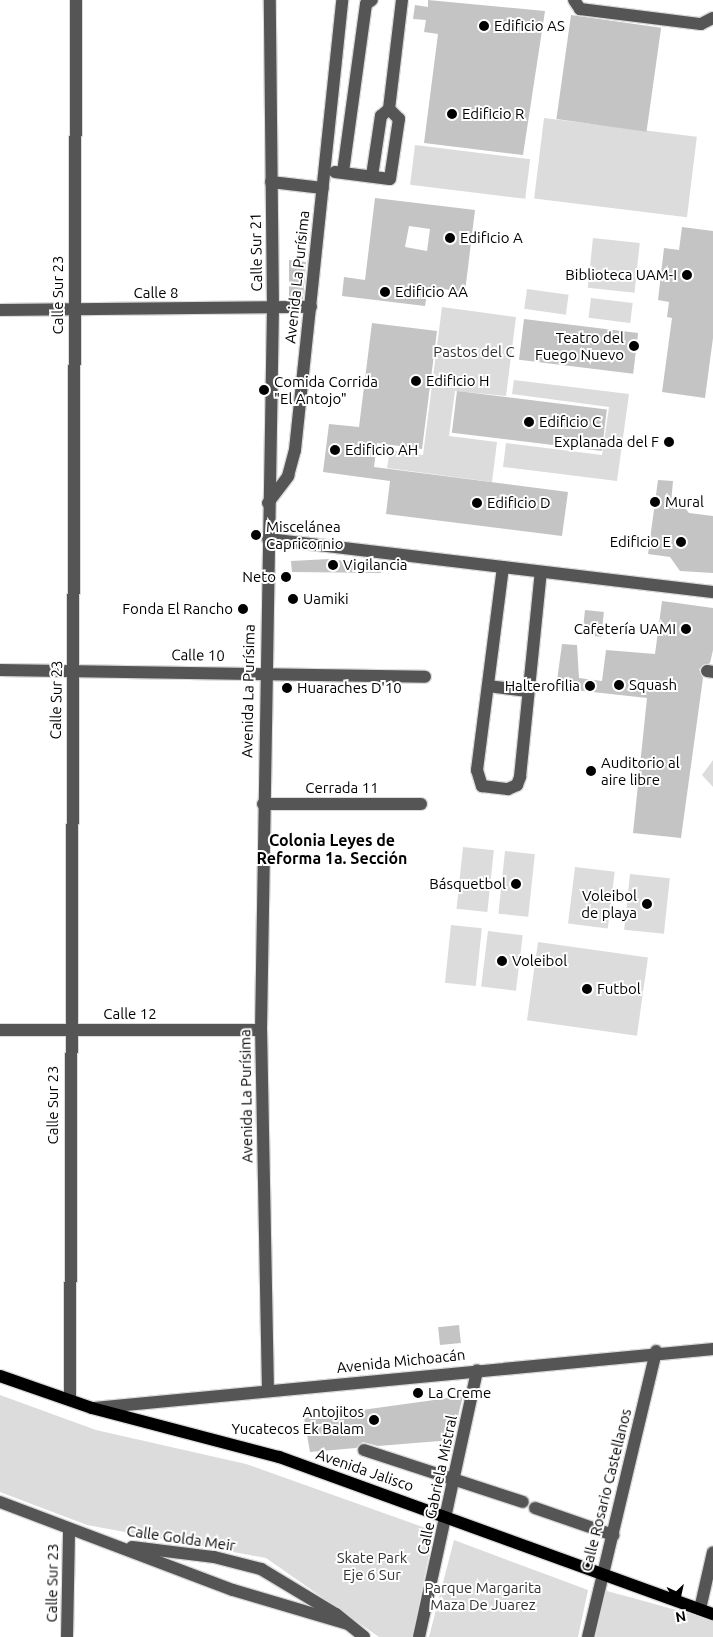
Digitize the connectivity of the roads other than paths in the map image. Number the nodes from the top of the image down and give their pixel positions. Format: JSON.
{"nodes":[{"id":1,"x":76,"y":0,"type":"edge"},
{"id":2,"x":270,"y":0,"type":"edge"},
{"id":3,"x":342,"y":0,"type":"edge"},
{"id":4,"x":372,"y":0,"type":"edge"},
{"id":5,"x":402,"y":0,"type":"edge"},
{"id":6,"x":574,"y":0,"type":"edge"},
{"id":7,"x":713,"y":18,"type":"edge"},
{"id":8,"x":389,"y":109,"type":"junction"},
{"id":9,"x":325,"y":171,"type":"junction"},
{"id":10,"x":343,"y":172,"type":"junction"},
{"id":11,"x":372,"y":176,"type":"junction"},
{"id":12,"x":271,"y":182,"type":"junction"},
{"id":13,"x":323,"y":188,"type":"junction"},
{"id":14,"x":311,"y":307,"type":"junction"},
{"id":15,"x":273,"y":309,"type":"junction"},
{"id":16,"x":0,"y":310,"type":"edge"},
{"id":17,"x":74,"y":310,"type":"junction"},
{"id":18,"x":268,"y":503,"type":"junction"},
{"id":19,"x":268,"y":539,"type":"junction"},
{"id":20,"x":503,"y":567,"type":"junction"},
{"id":21,"x":542,"y":572,"type":"junction"},
{"id":22,"x":713,"y":592,"type":"edge"},
{"id":23,"x":0,"y":670,"type":"edge"},
{"id":24,"x":73,"y":670,"type":"junction"},
{"id":25,"x":264,"y":672,"type":"junction"},
{"id":26,"x":425,"y":677,"type":"dead end"},
{"id":27,"x":488,"y":686,"type":"junction"},
{"id":28,"x":528,"y":691,"type":"junction"},
{"id":29,"x":263,"y":804,"type":"junction"},
{"id":30,"x":420,"y":804,"type":"dead end"},
{"id":31,"x":0,"y":1030,"type":"edge"},
{"id":32,"x":261,"y":1030,"type":"junction"},
{"id":33,"x":69,"y":1031,"type":"junction"},
{"id":34,"x":713,"y":1349,"type":"edge"},
{"id":35,"x":656,"y":1352,"type":"junction"},
{"id":36,"x":478,"y":1370,"type":"junction"},
{"id":37,"x":0,"y":1376,"type":"edge"},
{"id":38,"x":268,"y":1392,"type":"junction"},
{"id":39,"x":70,"y":1400,"type":"junction"},
{"id":40,"x":92,"y":1408,"type":"junction"},
{"id":41,"x":364,"y":1450,"type":"dead end"},
{"id":42,"x":456,"y":1478,"type":"junction"},
{"id":43,"x":0,"y":1502,"type":"edge"},
{"id":44,"x":523,"y":1502,"type":"dead end"},
{"id":45,"x":535,"y":1508,"type":"dead end"},
{"id":46,"x":448,"y":1516,"type":"junction"},
{"id":47,"x":69,"y":1529,"type":"junction"},
{"id":48,"x":613,"y":1535,"type":"junction"},
{"id":49,"x":113,"y":1545,"type":"junction"},
{"id":50,"x":713,"y":1552,"type":"edge"},
{"id":51,"x":602,"y":1573,"type":"junction"},
{"id":52,"x":700,"y":1609,"type":"junction"},
{"id":53,"x":713,"y":1614,"type":"edge"},
{"id":54,"x":348,"y":1624,"type":"junction"},
{"id":55,"x":67,"y":1637,"type":"edge"},
{"id":56,"x":364,"y":1637,"type":"edge"},
{"id":57,"x":419,"y":1637,"type":"edge"},
{"id":58,"x":588,"y":1637,"type":"edge"}],
"edges":[{"from":1,"to":17,"type":"street","name":"Calle Sur 23"},
{"from":2,"to":12,"type":"street","name":"Calle Sur 21"},
{"from":3,"to":9,"type":"street","name":"Avenida La Purísima"},
{"from":4,"to":10,"type":"street"},
{"from":5,"to":8,"type":"street"},
{"from":6,"to":7,"type":"street"},
{"from":8,"to":11,"type":"street"},
{"from":8,"to":11,"type":"street"},
{"from":9,"to":10,"type":"street"},
{"from":9,"to":13,"type":"street","name":"Avenida La Purísima"},
{"from":10,"to":11,"type":"street"},
{"from":12,"to":13,"type":"street"},
{"from":12,"to":15,"type":"street","name":"Calle Sur 21"},
{"from":13,"to":14,"type":"street","name":"Avenida La Purísima"},
{"from":14,"to":15,"type":"street","name":"Calle 8"},
{"from":14,"to":18,"type":"street","name":"Avenida La Purísima"},
{"from":15,"to":17,"type":"street","name":"Calle 8"},
{"from":15,"to":18,"type":"street","name":"Calle Sur 21"},
{"from":16,"to":17,"type":"street","name":"Calle 8"},
{"from":17,"to":24,"type":"street","name":"Calle Sur 23"},
{"from":18,"to":19,"type":"street","name":"Avenida La Purísima"},
{"from":19,"to":20,"type":"street"},
{"from":19,"to":25,"type":"street","name":"Avenida La Purísima"},
{"from":20,"to":21,"type":"street"},
{"from":20,"to":27,"type":"street"},
{"from":21,"to":22,"type":"street"},
{"from":21,"to":28,"type":"street"},
{"from":23,"to":24,"type":"street","name":"Calle 10"},
{"from":24,"to":25,"type":"street","name":"Calle 10"},
{"from":24,"to":33,"type":"street","name":"Calle Sur 23"},
{"from":25,"to":26,"type":"street","name":"Calle 10"},
{"from":25,"to":29,"type":"street","name":"Avenida La Purísima"},
{"from":27,"to":28,"type":"street"},
{"from":27,"to":28,"type":"street"},
{"from":29,"to":30,"type":"street","name":"Cerrada 11"},
{"from":29,"to":32,"type":"street","name":"Avenida La Purísima"},
{"from":31,"to":33,"type":"street","name":"Calle 12"},
{"from":32,"to":33,"type":"street","name":"Calle 12"},
{"from":32,"to":38,"type":"street","name":"Avenida La Purísima"},
{"from":33,"to":39,"type":"street","name":"Calle Sur 23"},
{"from":34,"to":35,"type":"street","name":"Avenida Michoacán"},
{"from":35,"to":36,"type":"street","name":"Avenida Michoacán"},
{"from":35,"to":48,"type":"street","name":"Calle Rosario Castellanos"},
{"from":36,"to":38,"type":"street","name":"Avenida Michoacán"},
{"from":36,"to":42,"type":"street","name":"Calle Gabriela Mistral"},
{"from":37,"to":39,"type":"main road","name":"Avenida Jalisco"},
{"from":38,"to":40,"type":"street","name":"Avenida Michoacán"},
{"from":39,"to":40,"type":"main road","name":"Avenida Jalisco"},
{"from":40,"to":46,"type":"main road","name":"Avenida Jalisco"},
{"from":41,"to":42,"type":"street"},
{"from":42,"to":44,"type":"street"},
{"from":42,"to":46,"type":"street","name":"Calle Gabriela Mistral"},
{"from":43,"to":47,"type":"street","name":"Calle Golda Meir"},
{"from":45,"to":48,"type":"street"},
{"from":46,"to":51,"type":"main road","name":"Avenida Jalisco"},
{"from":46,"to":57,"type":"street","name":"Calle Gabriela Mistral"},
{"from":47,"to":49,"type":"street","name":"Calle Golda Meir"},
{"from":47,"to":55,"type":"street","name":"Calle Sur 23"},
{"from":48,"to":51,"type":"street","name":"Calle Rosario Castellanos"},
{"from":49,"to":54,"type":"street","name":"Calle Golda Meir"},
{"from":49,"to":54,"type":"street","name":"Calle Golda Meir"},
{"from":50,"to":52,"type":"street"},
{"from":51,"to":52,"type":"main road","name":"Avenida Jalisco"},
{"from":51,"to":58,"type":"street","name":"Calle Rosario Castellanos"},
{"from":52,"to":53,"type":"main road","name":"Avenida Jalisco"},
{"from":54,"to":56,"type":"street","name":"Calle Golda Meir"}]}
